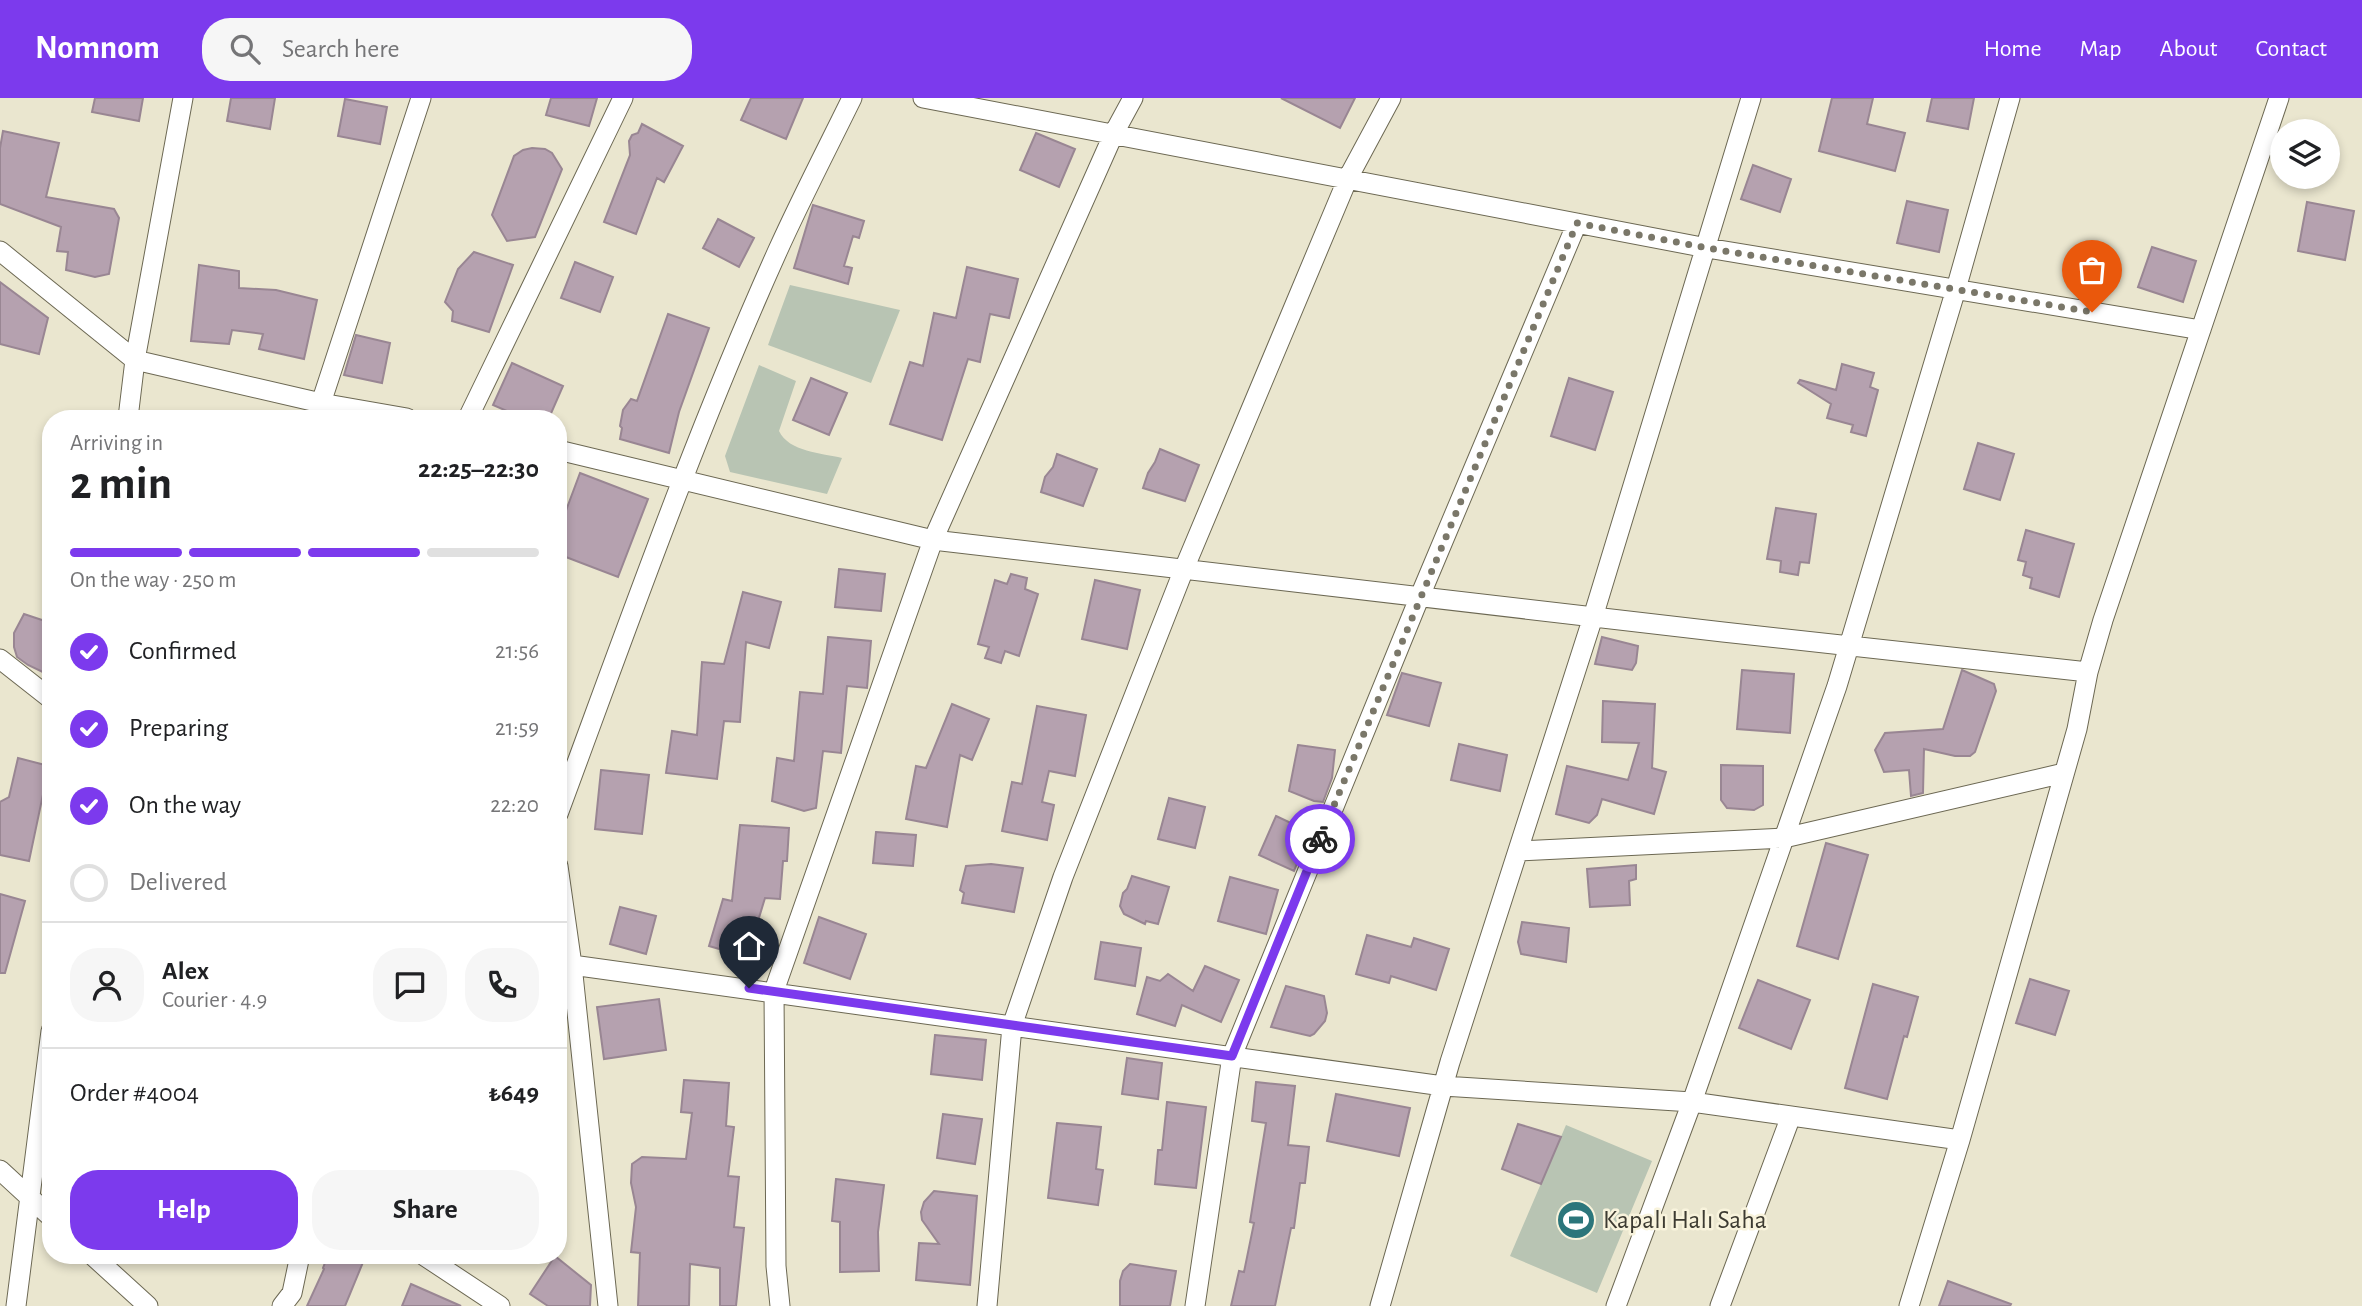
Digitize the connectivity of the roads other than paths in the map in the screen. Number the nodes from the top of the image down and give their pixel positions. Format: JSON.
{"nodes":[{"id":1,"x":183,"y":98,"type":"edge"},
{"id":2,"x":421,"y":98,"type":"edge"},
{"id":3,"x":623,"y":98,"type":"edge"},
{"id":4,"x":852,"y":98,"type":"edge"},
{"id":5,"x":923,"y":98,"type":"edge"},
{"id":6,"x":1133,"y":98,"type":"edge"},
{"id":7,"x":1391,"y":98,"type":"edge"},
{"id":8,"x":1751,"y":98,"type":"edge"},
{"id":9,"x":2010,"y":98,"type":"edge"},
{"id":10,"x":2279,"y":98,"type":"edge"},
{"id":11,"x":1114,"y":133,"type":"junction"},
{"id":12,"x":1348,"y":178,"type":"junction"},
{"id":13,"x":1577,"y":223,"type":"junction"},
{"id":14,"x":1707,"y":248,"type":"junction"},
{"id":15,"x":0,"y":251,"type":"edge"},
{"id":16,"x":1956,"y":289,"type":"junction"},
{"id":17,"x":2201,"y":330,"type":"junction"},
{"id":18,"x":135,"y":360,"type":"junction"},
{"id":19,"x":321,"y":403,"type":"junction"},
{"id":20,"x":129,"y":410,"type":"edge"},
{"id":21,"x":361,"y":410,"type":"edge"},
{"id":22,"x":472,"y":410,"type":"edge"},
{"id":23,"x":567,"y":452,"type":"edge"},
{"id":24,"x":683,"y":479,"type":"junction"},
{"id":25,"x":933,"y":540,"type":"junction"},
{"id":26,"x":1184,"y":569,"type":"junction"},
{"id":27,"x":1420,"y":596,"type":"junction"},
{"id":28,"x":1593,"y":617,"type":"junction"},
{"id":29,"x":1849,"y":645,"type":"junction"},
{"id":30,"x":0,"y":659,"type":"edge"},
{"id":31,"x":2088,"y":672,"type":"junction"},
{"id":32,"x":42,"y":692,"type":"edge"},
{"id":33,"x":2064,"y":773,"type":"junction"},
{"id":34,"x":567,"y":790,"type":"edge"},
{"id":35,"x":1784,"y":838,"type":"junction"},
{"id":36,"x":1518,"y":851,"type":"junction"},
{"id":37,"x":567,"y":930,"type":"edge"},
{"id":38,"x":572,"y":965,"type":"junction"},
{"id":39,"x":774,"y":992,"type":"junction"},
{"id":40,"x":1012,"y":1026,"type":"junction"},
{"id":41,"x":1232,"y":1056,"type":"junction"},
{"id":42,"x":1443,"y":1086,"type":"junction"},
{"id":43,"x":1692,"y":1102,"type":"junction"},
{"id":44,"x":42,"y":1103,"type":"edge"},
{"id":45,"x":1791,"y":1116,"type":"junction"},
{"id":46,"x":1960,"y":1140,"type":"junction"},
{"id":47,"x":0,"y":1170,"type":"edge"},
{"id":48,"x":30,"y":1198,"type":"junction"},
{"id":49,"x":42,"y":1209,"type":"edge"},
{"id":50,"x":102,"y":1264,"type":"edge"},
{"id":51,"x":298,"y":1264,"type":"edge"},
{"id":52,"x":437,"y":1264,"type":"edge"},
{"id":53,"x":16,"y":1306,"type":"edge"},
{"id":54,"x":148,"y":1306,"type":"edge"},
{"id":55,"x":282,"y":1306,"type":"edge"},
{"id":56,"x":500,"y":1306,"type":"edge"},
{"id":57,"x":608,"y":1306,"type":"edge"},
{"id":58,"x":780,"y":1306,"type":"edge"},
{"id":59,"x":987,"y":1306,"type":"edge"},
{"id":60,"x":1195,"y":1306,"type":"edge"},
{"id":61,"x":1380,"y":1306,"type":"edge"},
{"id":62,"x":1616,"y":1306,"type":"edge"},
{"id":63,"x":1720,"y":1306,"type":"edge"},
{"id":64,"x":1909,"y":1306,"type":"edge"}],
"edges":[{"from":1,"to":18,"type":"street"},
{"from":2,"to":19,"type":"street"},
{"from":3,"to":22,"type":"street"},
{"from":4,"to":24,"type":"street"},
{"from":5,"to":11,"type":"street"},
{"from":6,"to":11,"type":"street"},
{"from":7,"to":12,"type":"street"},
{"from":8,"to":14,"type":"street"},
{"from":9,"to":16,"type":"street"},
{"from":10,"to":17,"type":"street"},
{"from":11,"to":12,"type":"street"},
{"from":11,"to":25,"type":"street"},
{"from":12,"to":13,"type":"street"},
{"from":12,"to":26,"type":"street"},
{"from":13,"to":14,"type":"street"},
{"from":13,"to":27,"type":"street"},
{"from":14,"to":16,"type":"street"},
{"from":14,"to":28,"type":"street"},
{"from":15,"to":18,"type":"street"},
{"from":16,"to":17,"type":"street"},
{"from":16,"to":29,"type":"street"},
{"from":17,"to":31,"type":"street"},
{"from":18,"to":19,"type":"street"},
{"from":18,"to":20,"type":"street"},
{"from":19,"to":21,"type":"street"},
{"from":23,"to":24,"type":"street"},
{"from":24,"to":25,"type":"street"},
{"from":24,"to":34,"type":"street"},
{"from":25,"to":26,"type":"street"},
{"from":25,"to":39,"type":"street"},
{"from":26,"to":27,"type":"street"},
{"from":26,"to":40,"type":"street"},
{"from":27,"to":28,"type":"street"},
{"from":27,"to":41,"type":"street"},
{"from":28,"to":29,"type":"street"},
{"from":28,"to":36,"type":"street"},
{"from":29,"to":31,"type":"street"},
{"from":29,"to":35,"type":"street"},
{"from":30,"to":32,"type":"street"},
{"from":31,"to":33,"type":"street"},
{"from":33,"to":35,"type":"street"},
{"from":33,"to":46,"type":"street"},
{"from":35,"to":36,"type":"street"},
{"from":35,"to":43,"type":"street"},
{"from":36,"to":42,"type":"street"},
{"from":37,"to":38,"type":"street"},
{"from":38,"to":39,"type":"street"},
{"from":38,"to":57,"type":"street"},
{"from":39,"to":40,"type":"street"},
{"from":39,"to":58,"type":"street"},
{"from":40,"to":41,"type":"street"},
{"from":40,"to":59,"type":"street"},
{"from":41,"to":42,"type":"street"},
{"from":41,"to":60,"type":"street"},
{"from":42,"to":43,"type":"street"},
{"from":42,"to":61,"type":"street"},
{"from":43,"to":45,"type":"street"},
{"from":43,"to":62,"type":"street"},
{"from":44,"to":48,"type":"street"},
{"from":45,"to":46,"type":"street"},
{"from":45,"to":63,"type":"street"},
{"from":46,"to":64,"type":"street"},
{"from":47,"to":48,"type":"street"},
{"from":48,"to":49,"type":"street"},
{"from":48,"to":53,"type":"street"},
{"from":50,"to":54,"type":"street"},
{"from":51,"to":55,"type":"street"},
{"from":52,"to":56,"type":"street"}]}
